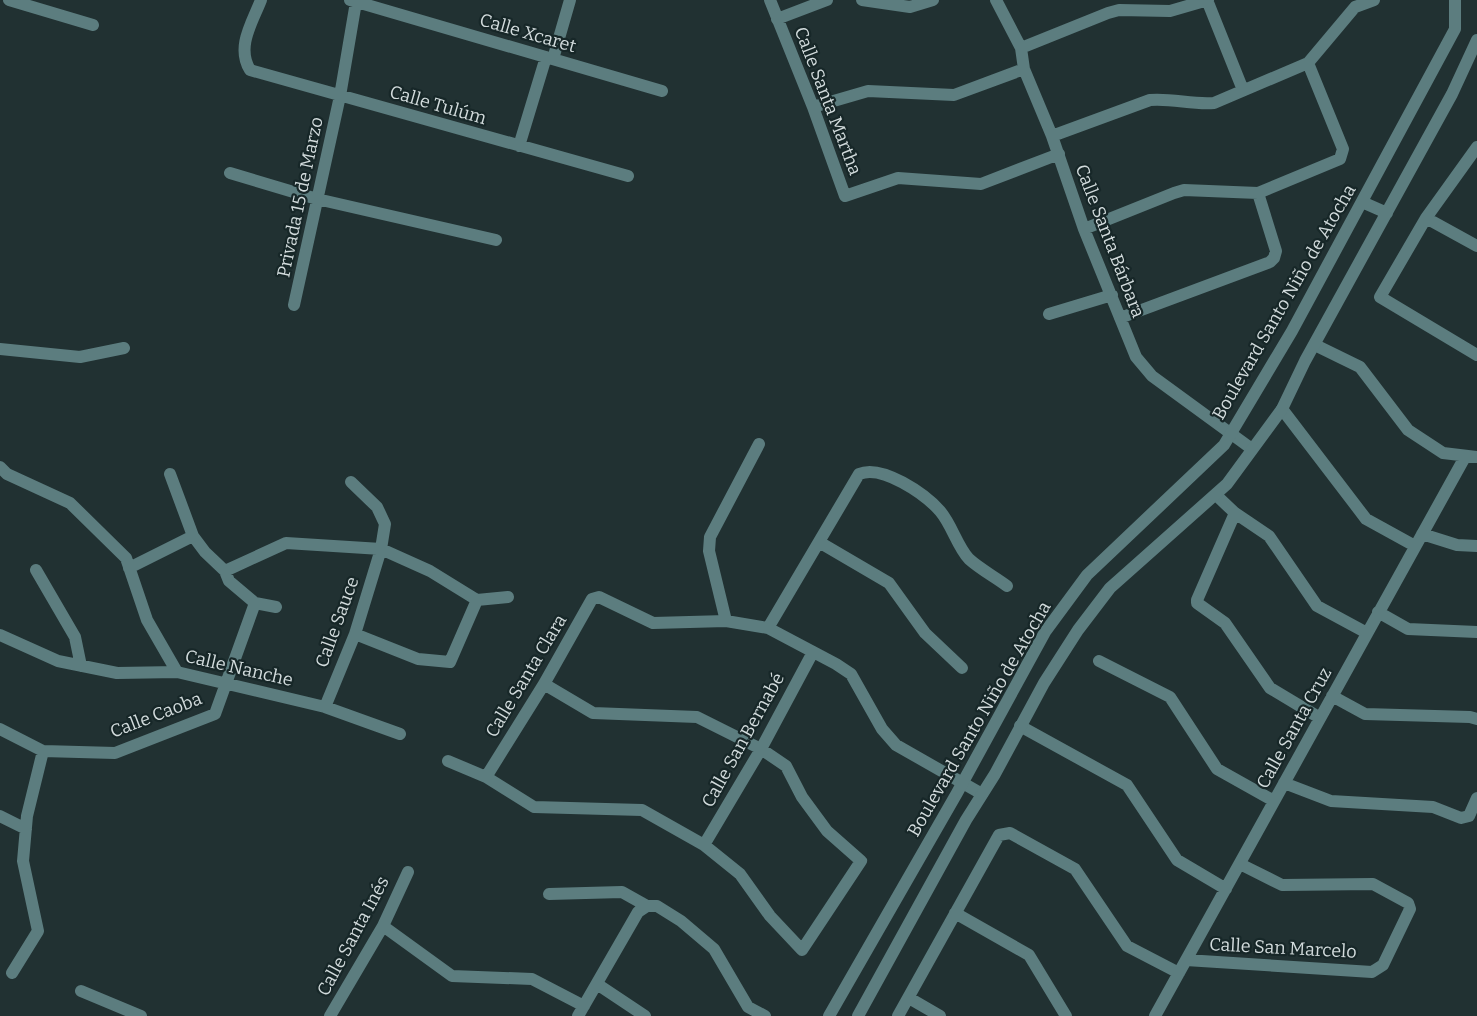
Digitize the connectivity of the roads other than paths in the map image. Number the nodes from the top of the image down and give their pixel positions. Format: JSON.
{"nodes":[{"id":1,"x":9,"y":0,"type":"edge"},
{"id":2,"x":261,"y":0,"type":"edge"},
{"id":3,"x":570,"y":0,"type":"edge"},
{"id":4,"x":770,"y":0,"type":"edge"},
{"id":5,"x":827,"y":0,"type":"edge"},
{"id":6,"x":862,"y":0,"type":"edge"},
{"id":7,"x":933,"y":0,"type":"edge"},
{"id":8,"x":996,"y":0,"type":"edge"},
{"id":9,"x":1208,"y":0,"type":"edge"},
{"id":10,"x":1374,"y":0,"type":"edge"},
{"id":11,"x":1455,"y":0,"type":"edge"},
{"id":12,"x":353,"y":1,"type":"edge"},
{"id":13,"x":777,"y":19,"type":"junction"},
{"id":14,"x":93,"y":25,"type":"dead end"},
{"id":15,"x":1477,"y":40,"type":"edge"},
{"id":16,"x":1021,"y":48,"type":"junction"},
{"id":17,"x":549,"y":58,"type":"junction"},
{"id":18,"x":1308,"y":63,"type":"junction"},
{"id":19,"x":1024,"y":69,"type":"junction"},
{"id":20,"x":1243,"y":90,"type":"junction"},
{"id":21,"x":662,"y":91,"type":"dead end"},
{"id":22,"x":340,"y":96,"type":"junction"},
{"id":23,"x":813,"y":107,"type":"junction"},
{"id":24,"x":1052,"y":136,"type":"junction"},
{"id":25,"x":519,"y":146,"type":"junction"},
{"id":26,"x":1477,"y":147,"type":"edge"},
{"id":27,"x":1059,"y":154,"type":"junction"},
{"id":28,"x":230,"y":172,"type":"dead end"},
{"id":29,"x":628,"y":176,"type":"dead end"},
{"id":30,"x":1258,"y":193,"type":"junction"},
{"id":31,"x":317,"y":199,"type":"junction"},
{"id":32,"x":1362,"y":202,"type":"junction"},
{"id":33,"x":1387,"y":213,"type":"junction"},
{"id":34,"x":1426,"y":218,"type":"junction"},
{"id":35,"x":1084,"y":229,"type":"junction"},
{"id":36,"x":496,"y":240,"type":"dead end"},
{"id":37,"x":1477,"y":246,"type":"edge"},
{"id":38,"x":1112,"y":294,"type":"junction"},
{"id":39,"x":294,"y":305,"type":"dead end"},
{"id":40,"x":1049,"y":314,"type":"dead end"},
{"id":41,"x":1120,"y":318,"type":"junction"},
{"id":42,"x":1315,"y":345,"type":"junction"},
{"id":43,"x":124,"y":348,"type":"dead end"},
{"id":44,"x":0,"y":349,"type":"edge"},
{"id":45,"x":1477,"y":355,"type":"edge"},
{"id":46,"x":1282,"y":409,"type":"junction"},
{"id":47,"x":1231,"y":433,"type":"junction"},
{"id":48,"x":759,"y":444,"type":"dead end"},
{"id":49,"x":1252,"y":449,"type":"junction"},
{"id":50,"x":1471,"y":457,"type":"edge"},
{"id":51,"x":0,"y":467,"type":"edge"},
{"id":52,"x":170,"y":474,"type":"dead end"},
{"id":53,"x":351,"y":482,"type":"dead end"},
{"id":54,"x":1216,"y":495,"type":"junction"},
{"id":55,"x":1235,"y":513,"type":"junction"},
{"id":56,"x":1422,"y":534,"type":"junction"},
{"id":57,"x":193,"y":536,"type":"junction"},
{"id":58,"x":819,"y":542,"type":"junction"},
{"id":59,"x":1415,"y":546,"type":"junction"},
{"id":60,"x":1477,"y":546,"type":"edge"},
{"id":61,"x":381,"y":549,"type":"junction"},
{"id":62,"x":129,"y":568,"type":"junction"},
{"id":63,"x":36,"y":570,"type":"dead end"},
{"id":64,"x":225,"y":571,"type":"junction"},
{"id":65,"x":1007,"y":586,"type":"dead end"},
{"id":66,"x":507,"y":597,"type":"dead end"},
{"id":67,"x":477,"y":600,"type":"junction"},
{"id":68,"x":255,"y":603,"type":"junction"},
{"id":69,"x":276,"y":607,"type":"dead end"},
{"id":70,"x":1378,"y":612,"type":"junction"},
{"id":71,"x":726,"y":621,"type":"junction"},
{"id":72,"x":768,"y":628,"type":"junction"},
{"id":73,"x":1477,"y":632,"type":"edge"},
{"id":74,"x":1367,"y":633,"type":"junction"},
{"id":75,"x":355,"y":634,"type":"junction"},
{"id":76,"x":0,"y":635,"type":"edge"},
{"id":77,"x":813,"y":652,"type":"junction"},
{"id":78,"x":1099,"y":661,"type":"dead end"},
{"id":79,"x":81,"y":666,"type":"junction"},
{"id":80,"x":962,"y":668,"type":"dead end"},
{"id":81,"x":177,"y":672,"type":"junction"},
{"id":82,"x":227,"y":683,"type":"junction"},
{"id":83,"x":544,"y":684,"type":"junction"},
{"id":84,"x":1332,"y":696,"type":"junction"},
{"id":85,"x":325,"y":706,"type":"junction"},
{"id":86,"x":1320,"y":718,"type":"junction"},
{"id":87,"x":1477,"y":719,"type":"edge"},
{"id":88,"x":1020,"y":726,"type":"junction"},
{"id":89,"x":0,"y":729,"type":"edge"},
{"id":90,"x":400,"y":734,"type":"dead end"},
{"id":91,"x":761,"y":749,"type":"junction"},
{"id":92,"x":43,"y":751,"type":"junction"},
{"id":93,"x":448,"y":760,"type":"dead end"},
{"id":94,"x":486,"y":777,"type":"junction"},
{"id":95,"x":961,"y":781,"type":"junction"},
{"id":96,"x":1284,"y":783,"type":"junction"},
{"id":97,"x":982,"y":794,"type":"junction"},
{"id":98,"x":1477,"y":798,"type":"edge"},
{"id":99,"x":1274,"y":801,"type":"junction"},
{"id":100,"x":0,"y":816,"type":"edge"},
{"id":101,"x":26,"y":829,"type":"junction"},
{"id":102,"x":704,"y":845,"type":"junction"},
{"id":103,"x":1240,"y":864,"type":"junction"},
{"id":104,"x":408,"y":872,"type":"dead end"},
{"id":105,"x":1226,"y":889,"type":"junction"},
{"id":106,"x":549,"y":894,"type":"dead end"},
{"id":107,"x":647,"y":906,"type":"junction"},
{"id":108,"x":956,"y":913,"type":"junction"},
{"id":109,"x":383,"y":926,"type":"junction"},
{"id":110,"x":1186,"y":960,"type":"junction"},
{"id":111,"x":12,"y":973,"type":"dead end"},
{"id":112,"x":1179,"y":974,"type":"junction"},
{"id":113,"x":597,"y":984,"type":"junction"},
{"id":114,"x":81,"y":991,"type":"dead end"},
{"id":115,"x":909,"y":998,"type":"junction"},
{"id":116,"x":581,"y":1011,"type":"edge"},
{"id":117,"x":141,"y":1016,"type":"edge"},
{"id":118,"x":331,"y":1016,"type":"edge"},
{"id":119,"x":645,"y":1016,"type":"edge"},
{"id":120,"x":765,"y":1016,"type":"edge"},
{"id":121,"x":829,"y":1016,"type":"edge"},
{"id":122,"x":858,"y":1016,"type":"edge"},
{"id":123,"x":898,"y":1016,"type":"edge"},
{"id":124,"x":940,"y":1016,"type":"edge"},
{"id":125,"x":1066,"y":1016,"type":"edge"},
{"id":126,"x":1155,"y":1016,"type":"edge"}],
"edges":[{"from":1,"to":14,"type":"street"},
{"from":2,"to":22,"type":"street","name":"Calle Tulúm"},
{"from":3,"to":17,"type":"street"},
{"from":4,"to":13,"type":"street","name":"Calle Santa Martha"},
{"from":5,"to":13,"type":"street"},
{"from":6,"to":7,"type":"street"},
{"from":8,"to":16,"type":"street","name":"Calle Santa Bárbara"},
{"from":9,"to":16,"type":"street"},
{"from":9,"to":20,"type":"street"},
{"from":10,"to":18,"type":"street"},
{"from":11,"to":32,"type":"street","name":"Boulevard Santo Niño de Atocha"},
{"from":12,"to":17,"type":"street","name":"Calle Xcaret"},
{"from":12,"to":22,"type":"street","name":"Privada 15 de Marzo"},
{"from":13,"to":23,"type":"street","name":"Calle Santa Martha"},
{"from":15,"to":33,"type":"street"},
{"from":16,"to":19,"type":"street","name":"Calle Santa Bárbara"},
{"from":17,"to":21,"type":"street","name":"Calle Xcaret"},
{"from":17,"to":25,"type":"street"},
{"from":18,"to":20,"type":"street"},
{"from":18,"to":30,"type":"street"},
{"from":19,"to":23,"type":"street"},
{"from":19,"to":24,"type":"street","name":"Calle Santa Bárbara"},
{"from":20,"to":24,"type":"street"},
{"from":22,"to":25,"type":"street","name":"Calle Tulúm"},
{"from":22,"to":31,"type":"street","name":"Privada 15 de Marzo"},
{"from":23,"to":27,"type":"street","name":"Calle Santa Martha"},
{"from":24,"to":27,"type":"street","name":"Calle Santa Bárbara"},
{"from":25,"to":29,"type":"street","name":"Calle Tulúm"},
{"from":26,"to":34,"type":"street"},
{"from":27,"to":35,"type":"street","name":"Calle Santa Bárbara"},
{"from":28,"to":31,"type":"street"},
{"from":30,"to":35,"type":"street"},
{"from":30,"to":41,"type":"street"},
{"from":31,"to":36,"type":"street"},
{"from":31,"to":39,"type":"street","name":"Privada 15 de Marzo"},
{"from":32,"to":33,"type":"street"},
{"from":32,"to":47,"type":"street","name":"Boulevard Santo Niño de Atocha"},
{"from":33,"to":42,"type":"street"},
{"from":34,"to":37,"type":"street"},
{"from":34,"to":45,"type":"street"},
{"from":35,"to":38,"type":"street","name":"Calle Santa Bárbara"},
{"from":38,"to":40,"type":"street"},
{"from":38,"to":41,"type":"street","name":"Calle Santa Bárbara"},
{"from":41,"to":47,"type":"street","name":"Calle Santa Bárbara"},
{"from":42,"to":46,"type":"street"},
{"from":42,"to":50,"type":"street"},
{"from":43,"to":44,"type":"street"},
{"from":46,"to":49,"type":"street"},
{"from":46,"to":59,"type":"street"},
{"from":47,"to":49,"type":"street","name":"Calle Santa Bárbara"},
{"from":47,"to":95,"type":"street","name":"Boulevard Santo Niño de Atocha"},
{"from":48,"to":71,"type":"street"},
{"from":49,"to":54,"type":"street"},
{"from":50,"to":56,"type":"street","name":"Calle Santa Cruz"},
{"from":51,"to":62,"type":"street"},
{"from":52,"to":57,"type":"street"},
{"from":53,"to":61,"type":"street","name":"Calle Sauce"},
{"from":54,"to":55,"type":"street"},
{"from":54,"to":88,"type":"street"},
{"from":55,"to":74,"type":"street"},
{"from":55,"to":86,"type":"street"},
{"from":56,"to":59,"type":"street","name":"Calle Santa Cruz"},
{"from":56,"to":60,"type":"street"},
{"from":57,"to":62,"type":"street"},
{"from":57,"to":64,"type":"street"},
{"from":58,"to":65,"type":"street"},
{"from":58,"to":72,"type":"street"},
{"from":58,"to":80,"type":"street"},
{"from":59,"to":70,"type":"street","name":"Calle Santa Cruz"},
{"from":61,"to":64,"type":"street"},
{"from":61,"to":67,"type":"street"},
{"from":61,"to":75,"type":"street","name":"Calle Sauce"},
{"from":62,"to":81,"type":"street"},
{"from":63,"to":79,"type":"street"},
{"from":64,"to":68,"type":"street"},
{"from":66,"to":67,"type":"street"},
{"from":67,"to":75,"type":"street"},
{"from":68,"to":69,"type":"street"},
{"from":68,"to":82,"type":"street","name":"Calle Caoba"},
{"from":70,"to":73,"type":"street"},
{"from":70,"to":74,"type":"street","name":"Calle Santa Cruz"},
{"from":71,"to":72,"type":"street"},
{"from":71,"to":83,"type":"street","name":"Calle Santa Clara"},
{"from":72,"to":77,"type":"street"},
{"from":74,"to":84,"type":"street","name":"Calle Santa Cruz"},
{"from":75,"to":85,"type":"street","name":"Calle Sauce"},
{"from":76,"to":79,"type":"street","name":"Calle Nanche"},
{"from":77,"to":91,"type":"street","name":"Calle San Bernabé"},
{"from":77,"to":95,"type":"street"},
{"from":78,"to":99,"type":"street"},
{"from":79,"to":81,"type":"street","name":"Calle Nanche"},
{"from":81,"to":82,"type":"street","name":"Calle Nanche"},
{"from":82,"to":85,"type":"street","name":"Calle Nanche"},
{"from":82,"to":92,"type":"street","name":"Calle Caoba"},
{"from":83,"to":91,"type":"street"},
{"from":83,"to":94,"type":"street","name":"Calle Santa Clara"},
{"from":84,"to":86,"type":"street","name":"Calle Santa Cruz"},
{"from":84,"to":87,"type":"street"},
{"from":85,"to":90,"type":"street","name":"Calle Nanche"},
{"from":86,"to":96,"type":"street","name":"Calle Santa Cruz"},
{"from":88,"to":97,"type":"street"},
{"from":88,"to":105,"type":"street"},
{"from":89,"to":92,"type":"street","name":"Calle Caoba"},
{"from":91,"to":102,"type":"street","name":"Calle San Bernabé"},
{"from":91,"to":102,"type":"street"},
{"from":92,"to":101,"type":"street"},
{"from":93,"to":94,"type":"street"},
{"from":94,"to":102,"type":"street"},
{"from":95,"to":97,"type":"street"},
{"from":95,"to":121,"type":"street","name":"Boulevard Santo Niño de Atocha"},
{"from":96,"to":98,"type":"street"},
{"from":96,"to":99,"type":"street","name":"Calle Santa Cruz"},
{"from":97,"to":122,"type":"street"},
{"from":99,"to":103,"type":"street","name":"Calle Santa Cruz"},
{"from":100,"to":101,"type":"street"},
{"from":101,"to":111,"type":"street"},
{"from":103,"to":105,"type":"street","name":"Calle Santa Cruz"},
{"from":103,"to":110,"type":"street","name":"Calle San Marcelo"},
{"from":104,"to":109,"type":"street","name":"Calle Santa Inés"},
{"from":105,"to":110,"type":"street","name":"Calle Santa Cruz"},
{"from":106,"to":107,"type":"street"},
{"from":107,"to":113,"type":"street"},
{"from":107,"to":120,"type":"street"},
{"from":108,"to":112,"type":"street"},
{"from":108,"to":115,"type":"street"},
{"from":108,"to":125,"type":"street"},
{"from":109,"to":116,"type":"street"},
{"from":109,"to":118,"type":"street","name":"Calle Santa Inés"},
{"from":110,"to":112,"type":"street","name":"Calle Santa Cruz"},
{"from":112,"to":126,"type":"street","name":"Calle Santa Cruz"},
{"from":113,"to":116,"type":"street"},
{"from":113,"to":119,"type":"street"},
{"from":114,"to":117,"type":"street"},
{"from":115,"to":123,"type":"street"},
{"from":115,"to":124,"type":"street"}]}
